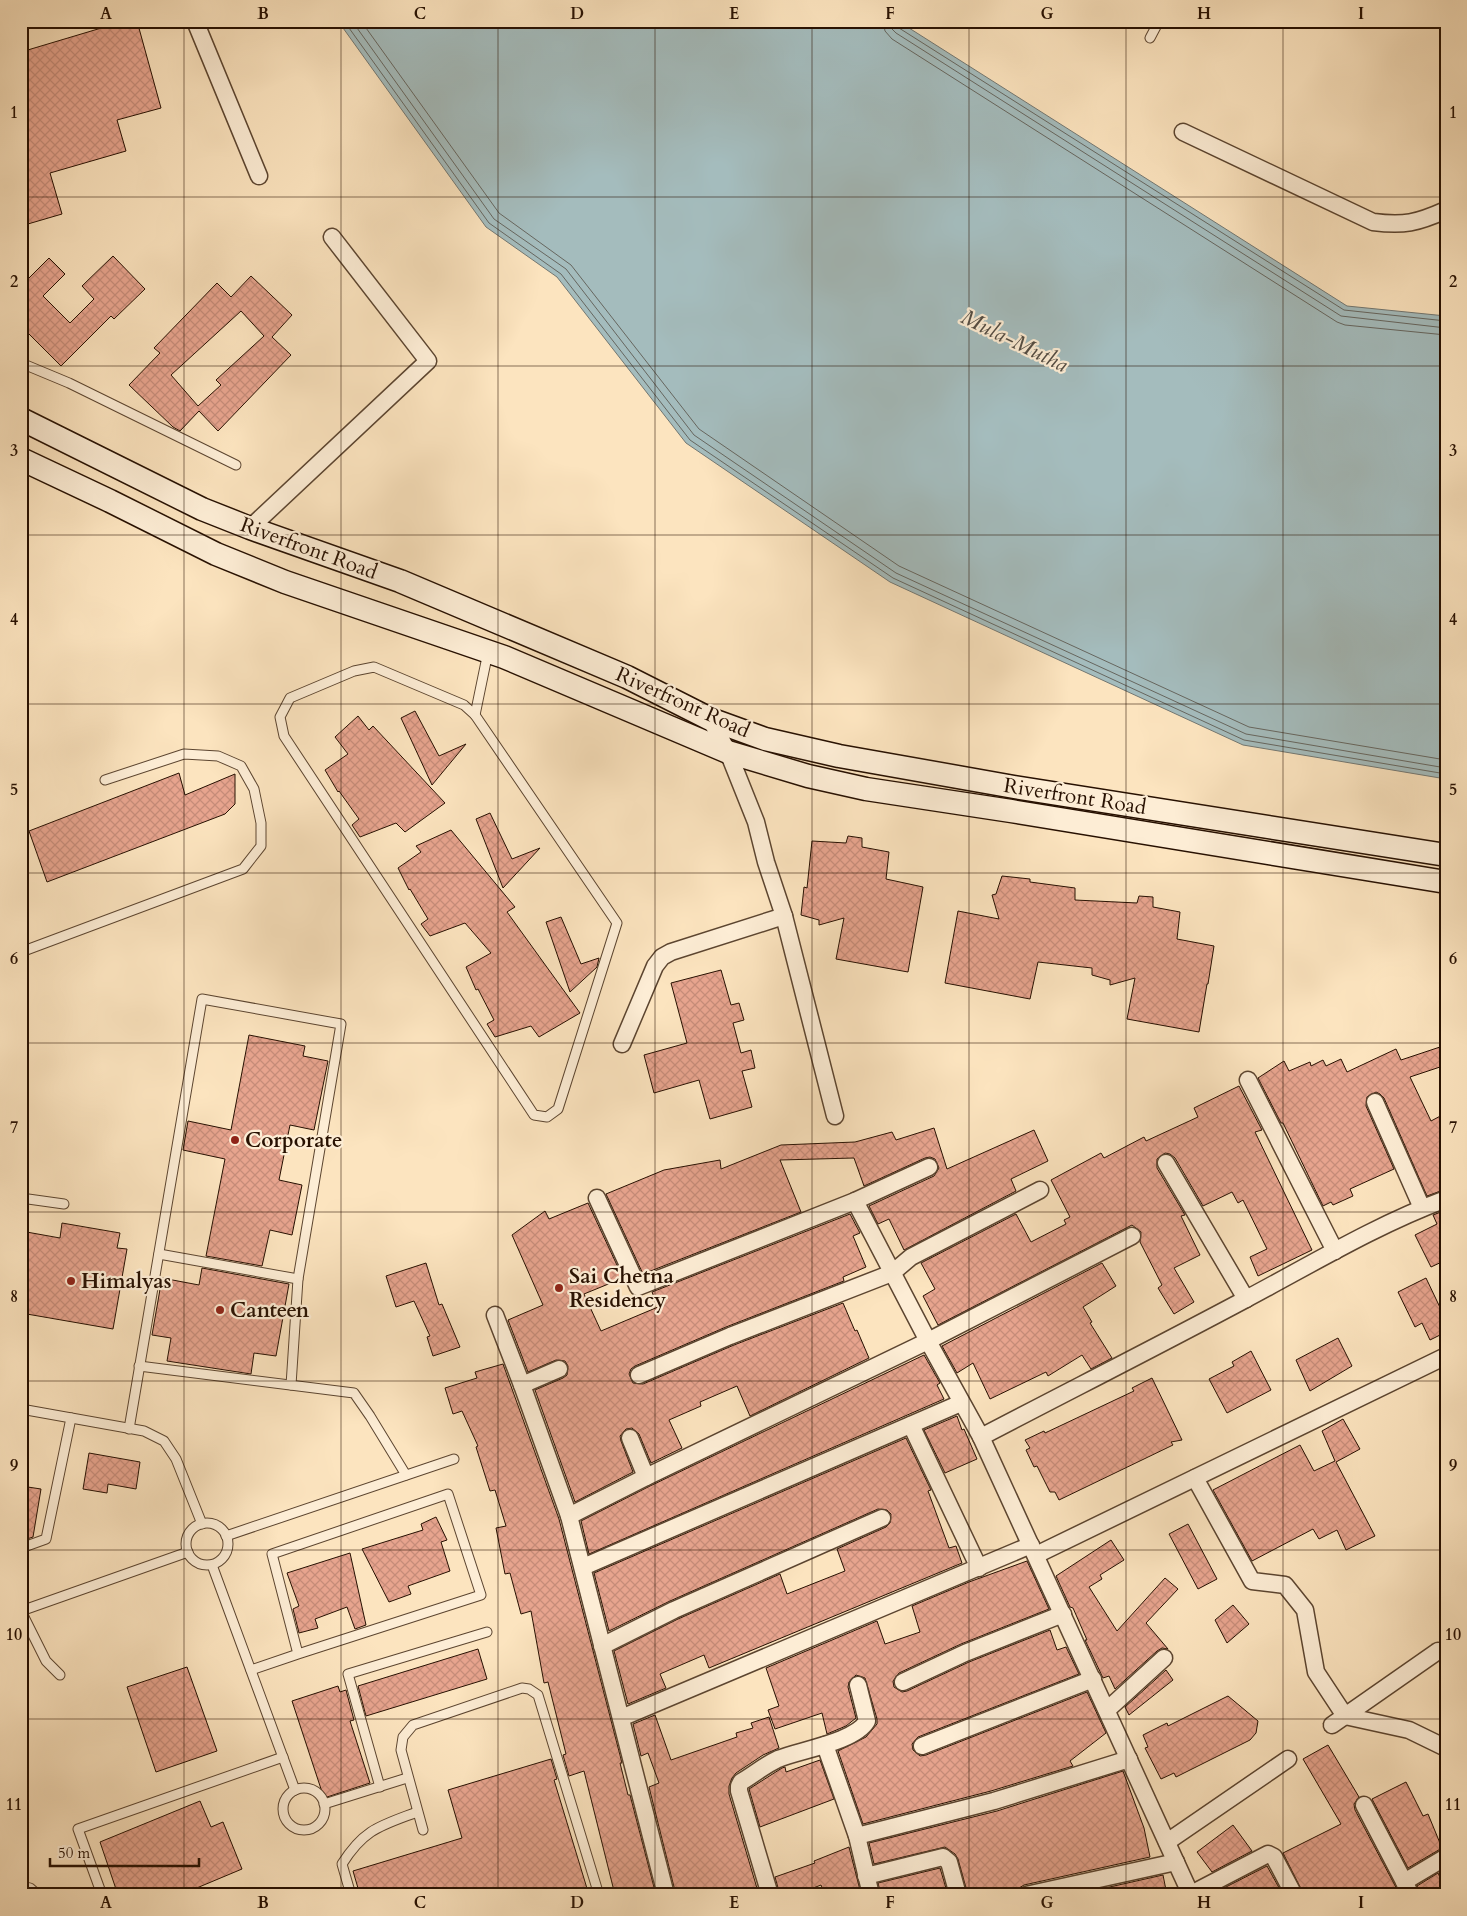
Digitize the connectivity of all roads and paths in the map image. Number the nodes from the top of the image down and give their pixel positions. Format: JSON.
{"nodes":[{"id":1,"x":194,"y":21,"type":"edge"},
{"id":2,"x":1159,"y":21,"type":"edge"},
{"id":3,"x":1150,"y":38,"type":"dead end"},
{"id":4,"x":1183,"y":132,"type":"dead end"},
{"id":5,"x":259,"y":176,"type":"dead end"},
{"id":6,"x":1446,"y":210,"type":"edge"},
{"id":7,"x":332,"y":237,"type":"dead end"},
{"id":8,"x":21,"y":363,"type":"edge"},
{"id":9,"x":21,"y":419,"type":"edge"},
{"id":10,"x":21,"y":459,"type":"edge"},
{"id":11,"x":236,"y":465,"type":"dead end"},
{"id":12,"x":250,"y":528,"type":"junction"},
{"id":13,"x":488,"y":651,"type":"junction"},
{"id":14,"x":475,"y":716,"type":"junction"},
{"id":15,"x":710,"y":718,"type":"junction"},
{"id":16,"x":728,"y":752,"type":"junction"},
{"id":17,"x":105,"y":780,"type":"dead end"},
{"id":18,"x":1446,"y":856,"type":"edge"},
{"id":19,"x":1446,"y":882,"type":"edge"},
{"id":20,"x":784,"y":916,"type":"junction"},
{"id":21,"x":21,"y":952,"type":"edge"},
{"id":22,"x":622,"y":1044,"type":"dead end"},
{"id":23,"x":1248,"y":1080,"type":"dead end"},
{"id":24,"x":1375,"y":1102,"type":"dead end"},
{"id":25,"x":834,"y":1116,"type":"dead end"},
{"id":26,"x":1166,"y":1163,"type":"dead end"},
{"id":27,"x":930,"y":1167,"type":"dead end"},
{"id":28,"x":1040,"y":1190,"type":"dead end"},
{"id":29,"x":21,"y":1198,"type":"edge"},
{"id":30,"x":597,"y":1198,"type":"dead end"},
{"id":31,"x":1446,"y":1199,"type":"edge"},
{"id":32,"x":855,"y":1201,"type":"junction"},
{"id":33,"x":64,"y":1204,"type":"dead end"},
{"id":34,"x":1422,"y":1208,"type":"junction"},
{"id":35,"x":1132,"y":1236,"type":"dead end"},
{"id":36,"x":1335,"y":1251,"type":"junction"},
{"id":37,"x":159,"y":1254,"type":"junction"},
{"id":38,"x":892,"y":1273,"type":"junction"},
{"id":39,"x":298,"y":1279,"type":"junction"},
{"id":40,"x":1246,"y":1299,"type":"junction"},
{"id":41,"x":494,"y":1315,"type":"dead end"},
{"id":42,"x":928,"y":1342,"type":"junction"},
{"id":43,"x":1446,"y":1356,"type":"edge"},
{"id":44,"x":139,"y":1366,"type":"junction"},
{"id":45,"x":559,"y":1369,"type":"dead end"},
{"id":46,"x":638,"y":1375,"type":"dead end"},
{"id":47,"x":291,"y":1385,"type":"junction"},
{"id":48,"x":522,"y":1385,"type":"junction"},
{"id":49,"x":962,"y":1403,"type":"junction"},
{"id":50,"x":21,"y":1409,"type":"edge"},
{"id":51,"x":71,"y":1418,"type":"junction"},
{"id":52,"x":911,"y":1424,"type":"junction"},
{"id":53,"x":129,"y":1429,"type":"junction"},
{"id":54,"x":981,"y":1437,"type":"junction"},
{"id":55,"x":630,"y":1438,"type":"dead end"},
{"id":56,"x":454,"y":1459,"type":"dead end"},
{"id":57,"x":406,"y":1475,"type":"junction"},
{"id":58,"x":646,"y":1477,"type":"junction"},
{"id":59,"x":1195,"y":1478,"type":"junction"},
{"id":60,"x":568,"y":1516,"type":"junction"},
{"id":61,"x":882,"y":1518,"type":"dead end"},
{"id":62,"x":202,"y":1524,"type":"junction"},
{"id":63,"x":226,"y":1536,"type":"junction"},
{"id":64,"x":21,"y":1548,"type":"edge"},
{"id":65,"x":1034,"y":1550,"type":"junction"},
{"id":66,"x":188,"y":1552,"type":"junction"},
{"id":67,"x":212,"y":1565,"type":"junction"},
{"id":68,"x":583,"y":1568,"type":"junction"},
{"id":69,"x":979,"y":1568,"type":"junction"},
{"id":70,"x":21,"y":1611,"type":"edge"},
{"id":71,"x":1063,"y":1614,"type":"junction"},
{"id":72,"x":487,"y":1632,"type":"dead end"},
{"id":73,"x":602,"y":1646,"type":"junction"},
{"id":74,"x":1438,"y":1651,"type":"dead end"},
{"id":75,"x":298,"y":1654,"type":"junction"},
{"id":76,"x":1164,"y":1658,"type":"dead end"},
{"id":77,"x":251,"y":1670,"type":"junction"},
{"id":78,"x":60,"y":1675,"type":"dead end"},
{"id":79,"x":1092,"y":1679,"type":"junction"},
{"id":80,"x":903,"y":1682,"type":"dead end"},
{"id":81,"x":858,"y":1685,"type":"dead end"},
{"id":82,"x":1107,"y":1710,"type":"junction"},
{"id":83,"x":621,"y":1718,"type":"junction"},
{"id":84,"x":1339,"y":1720,"type":"junction"},
{"id":85,"x":825,"y":1745,"type":"junction"},
{"id":86,"x":922,"y":1746,"type":"dead end"},
{"id":87,"x":1446,"y":1748,"type":"edge"},
{"id":88,"x":283,"y":1757,"type":"junction"},
{"id":89,"x":1129,"y":1759,"type":"junction"},
{"id":90,"x":1288,"y":1759,"type":"dead end"},
{"id":91,"x":408,"y":1778,"type":"junction"},
{"id":92,"x":380,"y":1787,"type":"junction"},
{"id":93,"x":296,"y":1790,"type":"junction"},
{"id":94,"x":324,"y":1804,"type":"junction"},
{"id":95,"x":1364,"y":1805,"type":"dead end"},
{"id":96,"x":417,"y":1812,"type":"junction"},
{"id":97,"x":423,"y":1830,"type":"dead end"},
{"id":98,"x":857,"y":1836,"type":"junction"},
{"id":99,"x":1167,"y":1842,"type":"junction"},
{"id":100,"x":1446,"y":1857,"type":"edge"},
{"id":101,"x":1176,"y":1862,"type":"junction"},
{"id":102,"x":866,"y":1876,"type":"junction"},
{"id":103,"x":21,"y":1886,"type":"edge"},
{"id":104,"x":1407,"y":1888,"type":"edge"},
{"id":105,"x":1191,"y":1894,"type":"edge"},
{"id":106,"x":38,"y":1895,"type":"edge"},
{"id":107,"x":102,"y":1895,"type":"edge"},
{"id":108,"x":351,"y":1895,"type":"edge"},
{"id":109,"x":599,"y":1895,"type":"edge"},
{"id":110,"x":666,"y":1895,"type":"edge"},
{"id":111,"x":770,"y":1895,"type":"edge"},
{"id":112,"x":870,"y":1895,"type":"edge"},
{"id":113,"x":958,"y":1895,"type":"edge"},
{"id":114,"x":1026,"y":1895,"type":"edge"},
{"id":115,"x":1294,"y":1895,"type":"edge"}],
"edges":[{"from":1,"to":5,"type":"street"},
{"from":2,"to":3,"type":"lane"},
{"from":4,"to":6,"type":"street"},
{"from":7,"to":12,"type":"street"},
{"from":8,"to":11,"type":"lane"},
{"from":9,"to":12,"type":"street","name":"Riverfront Road"},
{"from":10,"to":13,"type":"street","name":"Riverfront Road"},
{"from":12,"to":15,"type":"street","name":"Riverfront Road"},
{"from":13,"to":14,"type":"lane"},
{"from":13,"to":16,"type":"street","name":"Riverfront Road"},
{"from":14,"to":14,"type":"lane"},
{"from":15,"to":16,"type":"street"},
{"from":15,"to":18,"type":"street","name":"Riverfront Road"},
{"from":16,"to":19,"type":"street","name":"Riverfront Road"},
{"from":16,"to":20,"type":"street"},
{"from":17,"to":21,"type":"lane"},
{"from":20,"to":22,"type":"street"},
{"from":20,"to":25,"type":"street"},
{"from":23,"to":36,"type":"street"},
{"from":24,"to":34,"type":"street"},
{"from":26,"to":40,"type":"street"},
{"from":27,"to":32,"type":"street"},
{"from":28,"to":38,"type":"street"},
{"from":29,"to":33,"type":"lane"},
{"from":30,"to":32,"type":"street"},
{"from":31,"to":34,"type":"street"},
{"from":32,"to":38,"type":"street"},
{"from":34,"to":36,"type":"street"},
{"from":35,"to":42,"type":"street"},
{"from":36,"to":40,"type":"street"},
{"from":37,"to":39,"type":"lane"},
{"from":37,"to":39,"type":"lane"},
{"from":37,"to":44,"type":"lane"},
{"from":38,"to":42,"type":"street"},
{"from":38,"to":46,"type":"street"},
{"from":39,"to":47,"type":"lane"},
{"from":40,"to":54,"type":"street"},
{"from":41,"to":48,"type":"street"},
{"from":42,"to":49,"type":"street"},
{"from":42,"to":58,"type":"street"},
{"from":43,"to":59,"type":"street"},
{"from":44,"to":47,"type":"lane"},
{"from":44,"to":53,"type":"lane"},
{"from":45,"to":48,"type":"street"},
{"from":47,"to":57,"type":"lane"},
{"from":48,"to":60,"type":"street"},
{"from":49,"to":52,"type":"street"},
{"from":49,"to":54,"type":"street"},
{"from":50,"to":51,"type":"lane"},
{"from":51,"to":53,"type":"lane"},
{"from":51,"to":64,"type":"lane"},
{"from":52,"to":68,"type":"street"},
{"from":52,"to":69,"type":"street"},
{"from":53,"to":62,"type":"lane"},
{"from":54,"to":65,"type":"street"},
{"from":55,"to":58,"type":"street"},
{"from":56,"to":57,"type":"lane"},
{"from":57,"to":63,"type":"lane"},
{"from":58,"to":60,"type":"street"},
{"from":59,"to":65,"type":"street"},
{"from":59,"to":84,"type":"street"},
{"from":60,"to":68,"type":"street"},
{"from":61,"to":73,"type":"street"},
{"from":62,"to":63,"type":"lane"},
{"from":62,"to":66,"type":"lane"},
{"from":63,"to":67,"type":"lane"},
{"from":65,"to":69,"type":"street"},
{"from":65,"to":71,"type":"street"},
{"from":66,"to":67,"type":"lane"},
{"from":66,"to":70,"type":"lane"},
{"from":67,"to":77,"type":"lane"},
{"from":68,"to":73,"type":"street"},
{"from":69,"to":83,"type":"street"},
{"from":70,"to":78,"type":"lane"},
{"from":71,"to":79,"type":"street"},
{"from":71,"to":80,"type":"street"},
{"from":72,"to":92,"type":"lane"},
{"from":73,"to":83,"type":"street"},
{"from":74,"to":84,"type":"street"},
{"from":75,"to":75,"type":"lane"},
{"from":75,"to":77,"type":"lane"},
{"from":76,"to":82,"type":"street"},
{"from":77,"to":88,"type":"lane"},
{"from":79,"to":82,"type":"street"},
{"from":79,"to":86,"type":"street"},
{"from":81,"to":85,"type":"street"},
{"from":82,"to":89,"type":"street"},
{"from":83,"to":110,"type":"street"},
{"from":84,"to":87,"type":"street"},
{"from":85,"to":98,"type":"street"},
{"from":85,"to":111,"type":"street"},
{"from":88,"to":93,"type":"lane"},
{"from":88,"to":107,"type":"lane"},
{"from":89,"to":98,"type":"street"},
{"from":89,"to":99,"type":"street"},
{"from":90,"to":99,"type":"street"},
{"from":91,"to":92,"type":"lane"},
{"from":91,"to":96,"type":"lane"},
{"from":91,"to":109,"type":"lane"},
{"from":92,"to":94,"type":"lane"},
{"from":93,"to":94,"type":"lane"},
{"from":93,"to":94,"type":"lane"},
{"from":95,"to":104,"type":"street"},
{"from":96,"to":97,"type":"lane"},
{"from":96,"to":108,"type":"lane"},
{"from":98,"to":102,"type":"street"},
{"from":99,"to":101,"type":"street"},
{"from":100,"to":104,"type":"street"},
{"from":101,"to":105,"type":"street"},
{"from":101,"to":114,"type":"street"},
{"from":102,"to":112,"type":"street"},
{"from":102,"to":113,"type":"street"},
{"from":103,"to":106,"type":"lane"},
{"from":105,"to":115,"type":"street"}]}
